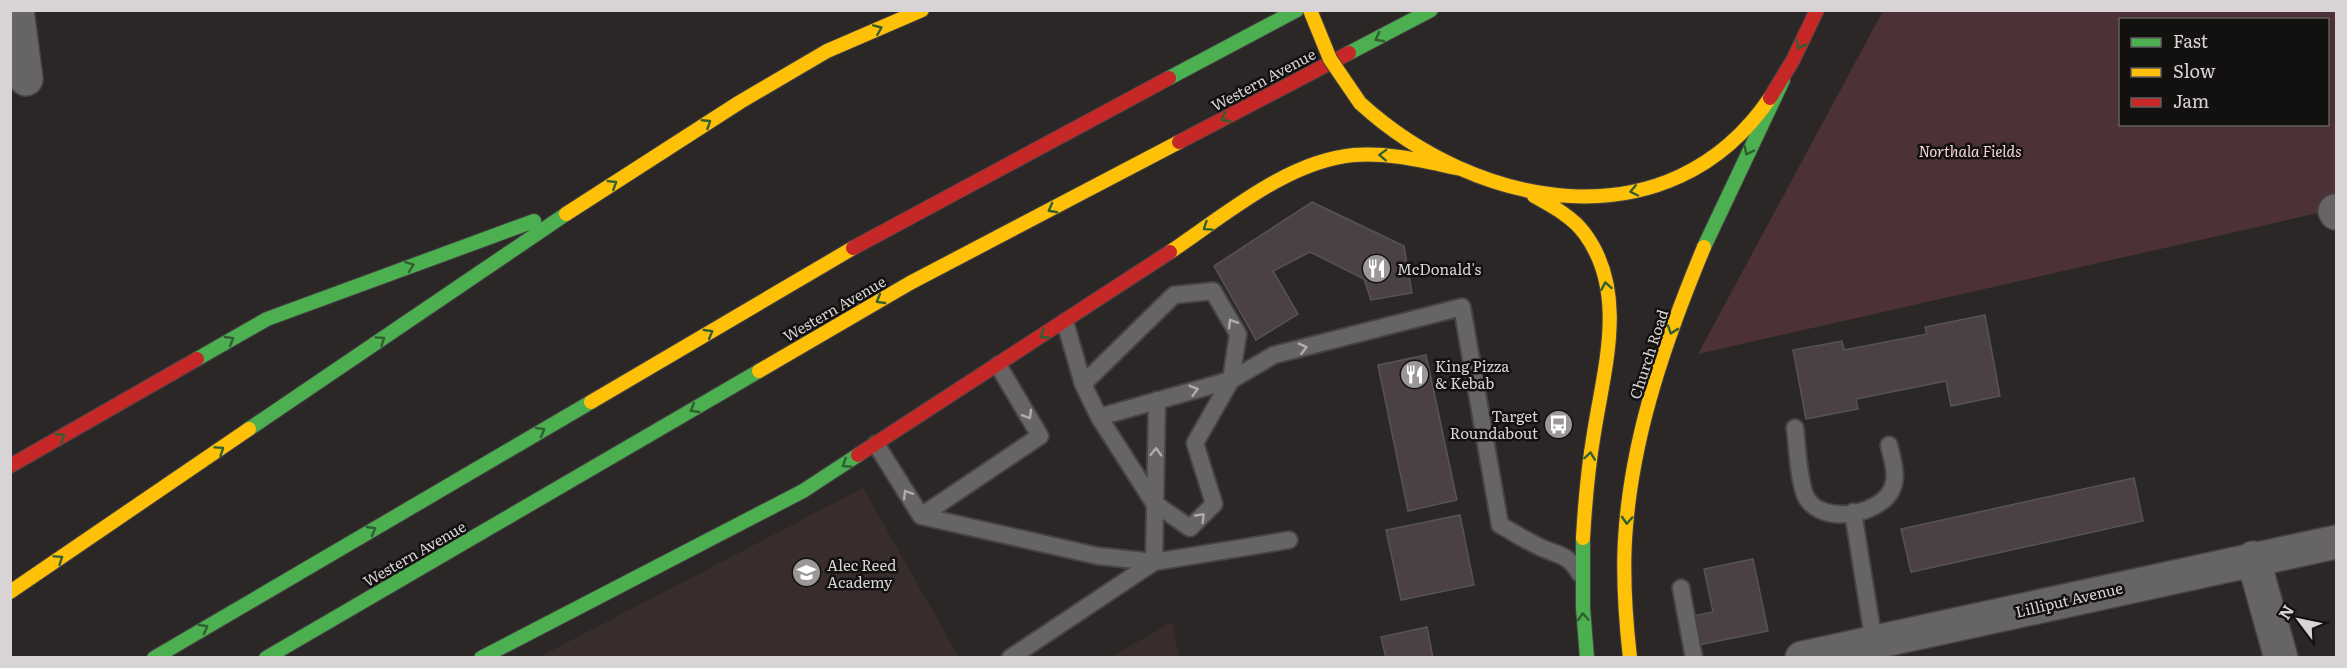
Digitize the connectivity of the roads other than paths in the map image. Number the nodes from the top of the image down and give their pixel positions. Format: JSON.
{"nodes":[{"id":1,"x":17,"y":10,"type":"edge"},
{"id":2,"x":922,"y":10,"type":"edge"},
{"id":3,"x":1297,"y":10,"type":"edge"},
{"id":4,"x":1310,"y":10,"type":"edge"},
{"id":5,"x":1431,"y":10,"type":"edge"},
{"id":6,"x":1817,"y":10,"type":"edge"},
{"id":7,"x":26,"y":79,"type":"dead end"},
{"id":8,"x":1784,"y":80,"type":"junction"},
{"id":9,"x":1462,"y":168,"type":"junction"},
{"id":10,"x":1507,"y":186,"type":"junction"},
{"id":11,"x":581,"y":204,"type":"junction"},
{"id":12,"x":1065,"y":322,"type":"junction"},
{"id":13,"x":998,"y":365,"type":"junction"},
{"id":14,"x":1231,"y":380,"type":"junction"},
{"id":15,"x":1083,"y":384,"type":"junction"},
{"id":16,"x":1157,"y":400,"type":"junction"},
{"id":17,"x":1099,"y":417,"type":"junction"},
{"id":18,"x":1795,"y":428,"type":"dead end"},
{"id":19,"x":876,"y":444,"type":"junction"},
{"id":20,"x":1889,"y":445,"type":"dead end"},
{"id":21,"x":10,"y":466,"type":"edge"},
{"id":22,"x":1154,"y":503,"type":"junction"},
{"id":23,"x":1853,"y":512,"type":"junction"},
{"id":24,"x":921,"y":516,"type":"junction"},
{"id":25,"x":1289,"y":540,"type":"dead end"},
{"id":26,"x":2337,"y":542,"type":"edge"},
{"id":27,"x":2253,"y":558,"type":"junction"},
{"id":28,"x":1154,"y":562,"type":"junction"},
{"id":29,"x":1581,"y":577,"type":"junction"},
{"id":30,"x":1681,"y":588,"type":"dead end"},
{"id":31,"x":10,"y":592,"type":"edge"},
{"id":32,"x":1874,"y":643,"type":"junction"},
{"id":33,"x":154,"y":657,"type":"edge"},
{"id":34,"x":266,"y":657,"type":"edge"},
{"id":35,"x":481,"y":657,"type":"edge"},
{"id":36,"x":1010,"y":657,"type":"edge"},
{"id":37,"x":1587,"y":657,"type":"edge"},
{"id":38,"x":1630,"y":657,"type":"edge"},
{"id":39,"x":1695,"y":657,"type":"edge"},
{"id":40,"x":1802,"y":657,"type":"edge"},
{"id":41,"x":2281,"y":657,"type":"edge"}],
"edges":[{"from":1,"to":7,"type":"street"},
{"from":11,"to":2,"type":"highway","one_way":true},
{"from":33,"to":3,"type":"highway","one_way":true},
{"from":4,"to":9,"type":"highway","bridge":true},
{"from":5,"to":34,"type":"highway","name":"Western Avenue","one_way":true},
{"from":6,"to":8,"type":"highway","one_way":true},
{"from":8,"to":10,"type":"highway","one_way":true},
{"from":8,"to":38,"type":"highway","name":"Church Road","one_way":true},
{"from":9,"to":10,"type":"highway"},
{"from":9,"to":12,"type":"highway","one_way":true},
{"from":29,"to":10,"type":"highway","one_way":true},
{"from":21,"to":11,"type":"highway","one_way":true},
{"from":31,"to":11,"type":"highway","one_way":true},
{"from":12,"to":13,"type":"highway","one_way":true},
{"from":12,"to":15,"type":"lane"},
{"from":13,"to":19,"type":"highway"},
{"from":13,"to":24,"type":"lane","one_way":true},
{"from":14,"to":15,"type":"lane","one_way":true},
{"from":16,"to":14,"type":"lane","one_way":true},
{"from":22,"to":14,"type":"lane","one_way":true},
{"from":14,"to":29,"type":"lane","one_way":true},
{"from":15,"to":17,"type":"lane"},
{"from":16,"to":17,"type":"lane"},
{"from":22,"to":16,"type":"lane","one_way":true},
{"from":17,"to":22,"type":"lane"},
{"from":18,"to":23,"type":"lane"},
{"from":24,"to":19,"type":"lane","one_way":true},
{"from":19,"to":35,"type":"highway","one_way":true},
{"from":20,"to":23,"type":"lane"},
{"from":22,"to":28,"type":"lane"},
{"from":23,"to":32,"type":"lane"},
{"from":24,"to":28,"type":"lane"},
{"from":25,"to":28,"type":"lane"},
{"from":26,"to":27,"type":"street","name":"Lilliput Avenue"},
{"from":27,"to":32,"type":"street","name":"Lilliput Avenue"},
{"from":27,"to":41,"type":"street"},
{"from":28,"to":36,"type":"lane"},
{"from":37,"to":29,"type":"highway","one_way":true},
{"from":30,"to":39,"type":"lane"},
{"from":32,"to":40,"type":"street","name":"Lilliput Avenue"}]}
